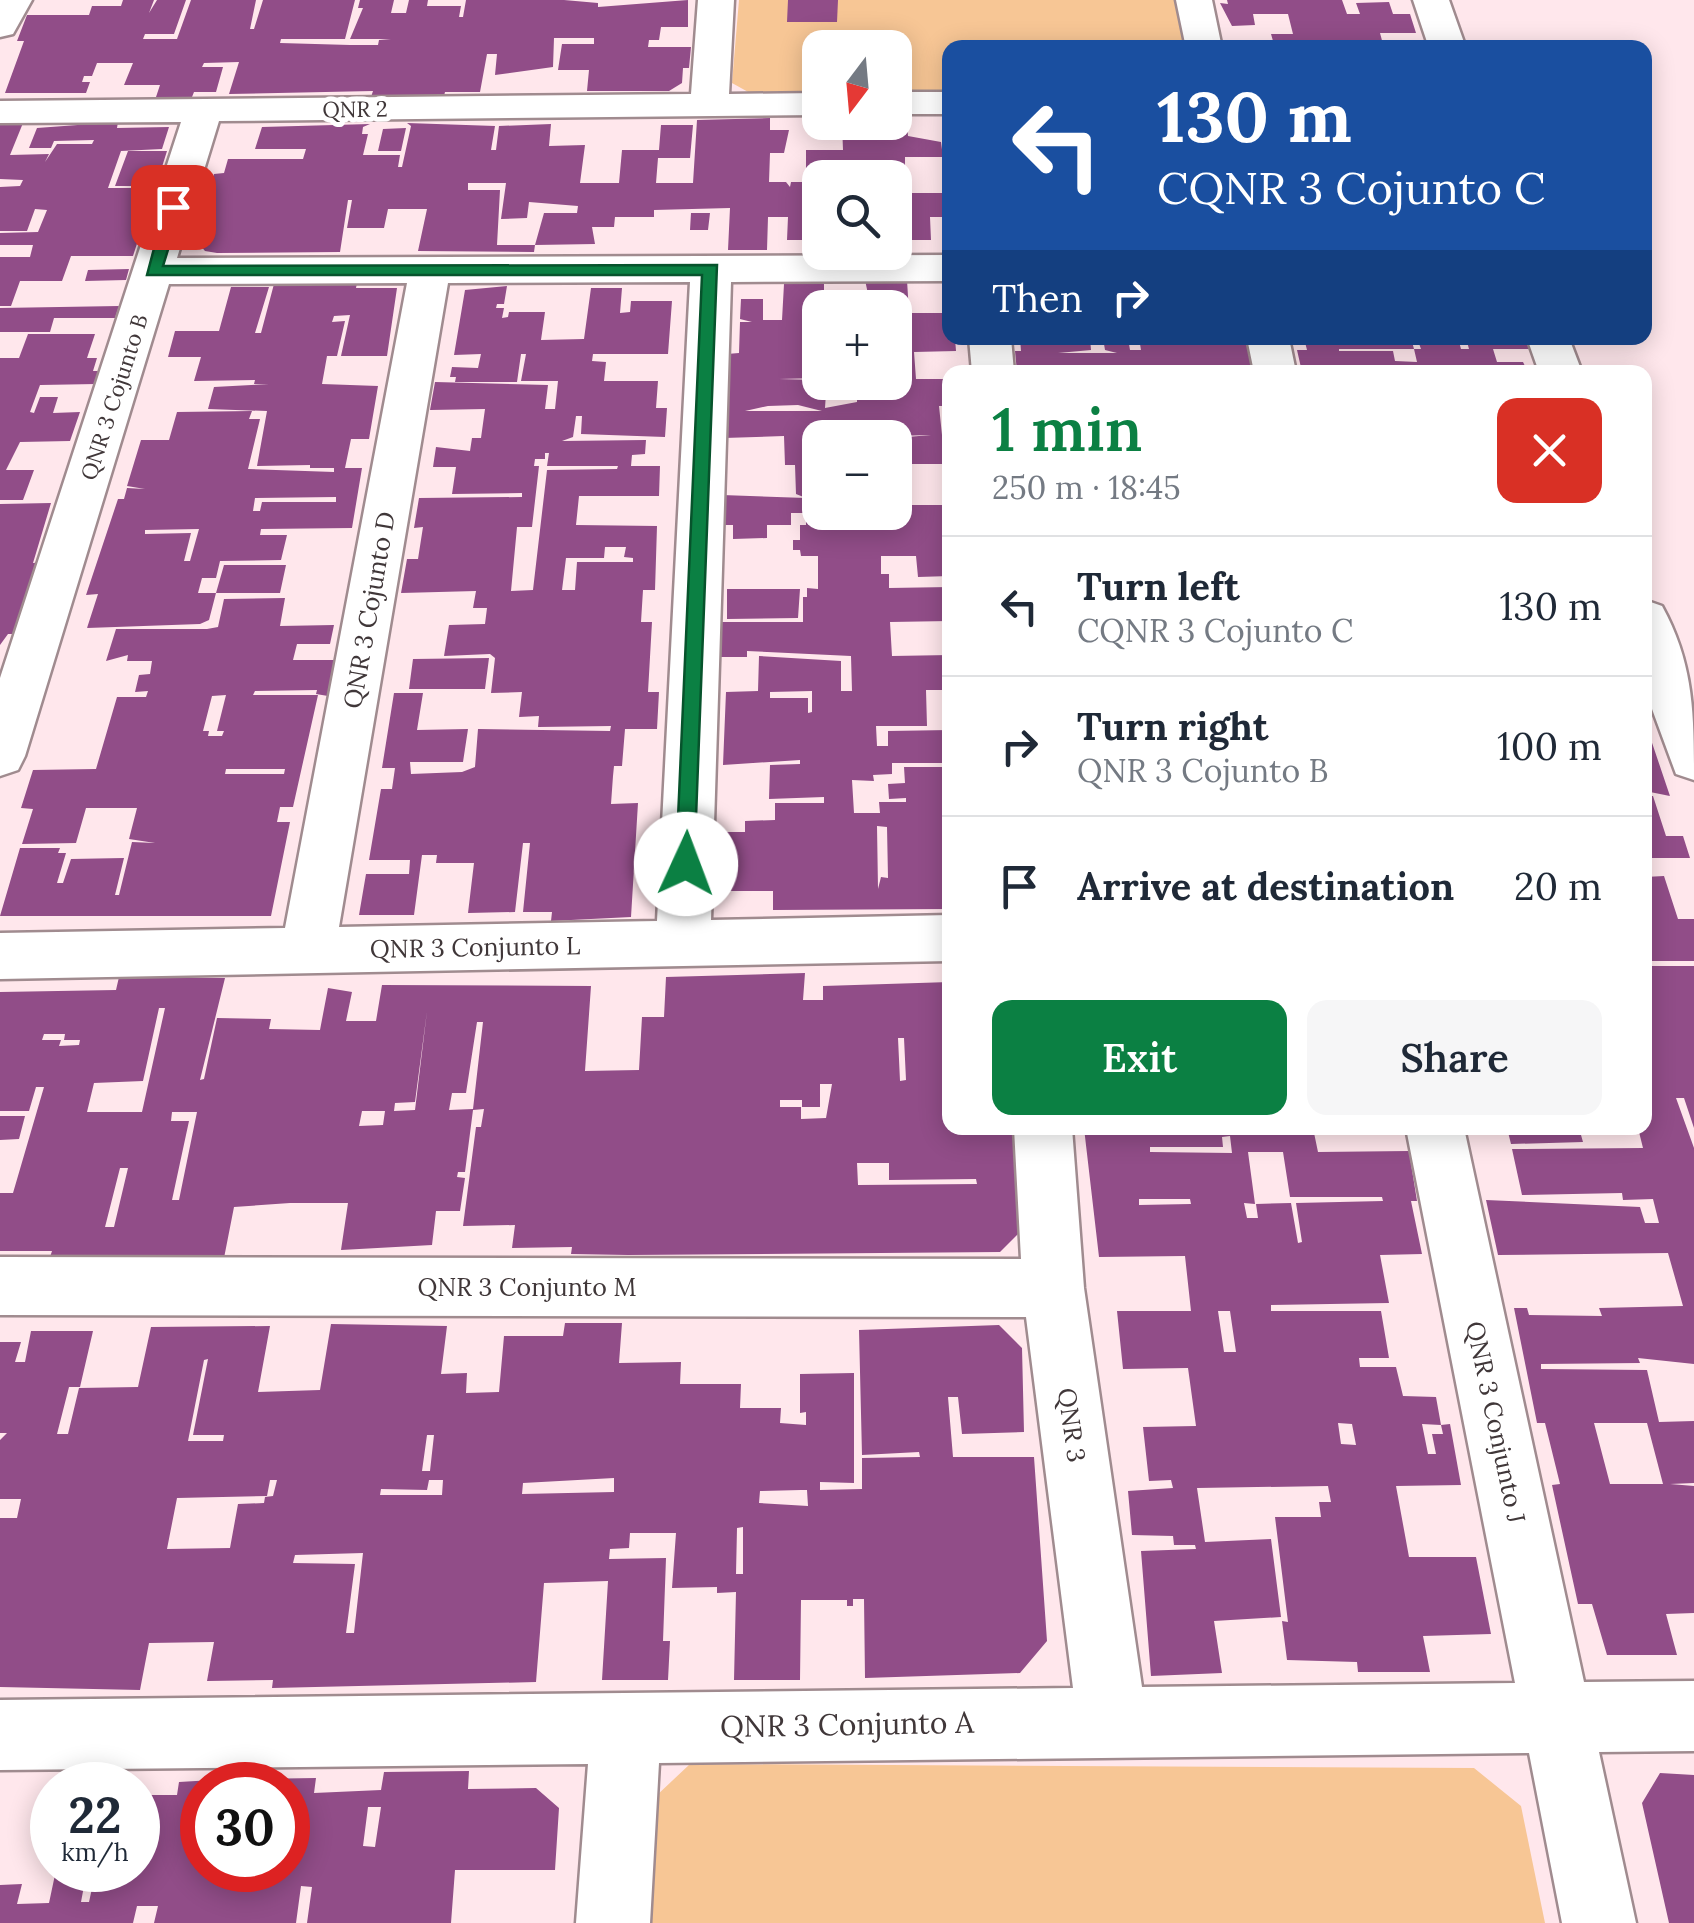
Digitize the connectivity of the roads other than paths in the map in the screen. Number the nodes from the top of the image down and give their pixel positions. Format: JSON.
{"nodes":[{"id":1,"x":14,"y":0,"type":"edge"},
{"id":2,"x":716,"y":0,"type":"edge"},
{"id":3,"x":1194,"y":0,"type":"edge"},
{"id":4,"x":1431,"y":0,"type":"edge"},
{"id":5,"x":0,"y":26,"type":"edge"},
{"id":6,"x":1202,"y":40,"type":"edge"},
{"id":7,"x":1445,"y":40,"type":"edge"},
{"id":8,"x":912,"y":103,"type":"edge"},
{"id":9,"x":942,"y":103,"type":"edge"},
{"id":10,"x":709,"y":104,"type":"junction"},
{"id":11,"x":802,"y":104,"type":"edge"},
{"id":12,"x":203,"y":111,"type":"junction"},
{"id":13,"x":0,"y":112,"type":"edge"},
{"id":14,"x":942,"y":268,"type":"edge"},
{"id":15,"x":711,"y":269,"type":"junction"},
{"id":16,"x":430,"y":270,"type":"junction"},
{"id":17,"x":153,"y":271,"type":"junction"},
{"id":18,"x":1652,"y":634,"type":"edge"},
{"id":19,"x":1667,"y":667,"type":"edge"},
{"id":20,"x":12,"y":682,"type":"edge"},
{"id":21,"x":0,"y":756,"type":"edge"},
{"id":22,"x":1694,"y":760,"type":"edge"},
{"id":23,"x":942,"y":938,"type":"edge"},
{"id":24,"x":683,"y":943,"type":"junction"},
{"id":25,"x":308,"y":950,"type":"junction"},
{"id":26,"x":0,"y":956,"type":"edge"},
{"id":27,"x":1043,"y":1135,"type":"edge"},
{"id":28,"x":1436,"y":1135,"type":"edge"},
{"id":29,"x":0,"y":1286,"type":"edge"},
{"id":30,"x":1053,"y":1288,"type":"junction"},
{"id":31,"x":1694,"y":1716,"type":"edge"},
{"id":32,"x":1556,"y":1717,"type":"junction"},
{"id":33,"x":1112,"y":1722,"type":"junction"},
{"id":34,"x":626,"y":1728,"type":"junction"},
{"id":35,"x":0,"y":1735,"type":"edge"},
{"id":36,"x":614,"y":1923,"type":"edge"},
{"id":37,"x":1599,"y":1923,"type":"edge"}],
"edges":[{"from":1,"to":5,"type":"street"},
{"from":2,"to":10,"type":"street"},
{"from":3,"to":6,"type":"street"},
{"from":4,"to":7,"type":"street"},
{"from":8,"to":9,"type":"street"},
{"from":10,"to":11,"type":"street","name":"QNR 2"},
{"from":10,"to":12,"type":"street","name":"QNR 2"},
{"from":12,"to":13,"type":"street","name":"QNR 2"},
{"from":12,"to":17,"type":"street","name":"QNR 3 Cojunto B"},
{"from":14,"to":15,"type":"street"},
{"from":15,"to":16,"type":"street"},
{"from":15,"to":24,"type":"street"},
{"from":16,"to":17,"type":"street"},
{"from":16,"to":25,"type":"street","name":"QNR 3 Cojunto D"},
{"from":17,"to":20,"type":"street","name":"QNR 3 Cojunto B"},
{"from":18,"to":19,"type":"street"},
{"from":19,"to":22,"type":"street"},
{"from":20,"to":21,"type":"street"},
{"from":23,"to":24,"type":"street","name":"QNR 3 Conjunto L"},
{"from":24,"to":25,"type":"street","name":"QNR 3 Conjunto L"},
{"from":25,"to":26,"type":"street","name":"QNR 3 Conjunto L"},
{"from":27,"to":30,"type":"street","name":"QNR 3"},
{"from":28,"to":32,"type":"street","name":"QNR 3 Conjunto J"},
{"from":29,"to":30,"type":"street","name":"QNR 3 Conjunto M"},
{"from":30,"to":33,"type":"street","name":"QNR 3"},
{"from":31,"to":32,"type":"street","name":"QNR 3 Conjunto A"},
{"from":32,"to":33,"type":"street","name":"QNR 3 Conjunto A"},
{"from":32,"to":37,"type":"street","name":"QNR 3 Conjunto J"},
{"from":33,"to":34,"type":"street","name":"QNR 3 Conjunto A"},
{"from":34,"to":35,"type":"street","name":"QNR 3 Conjunto A"},
{"from":34,"to":36,"type":"street"}]}
